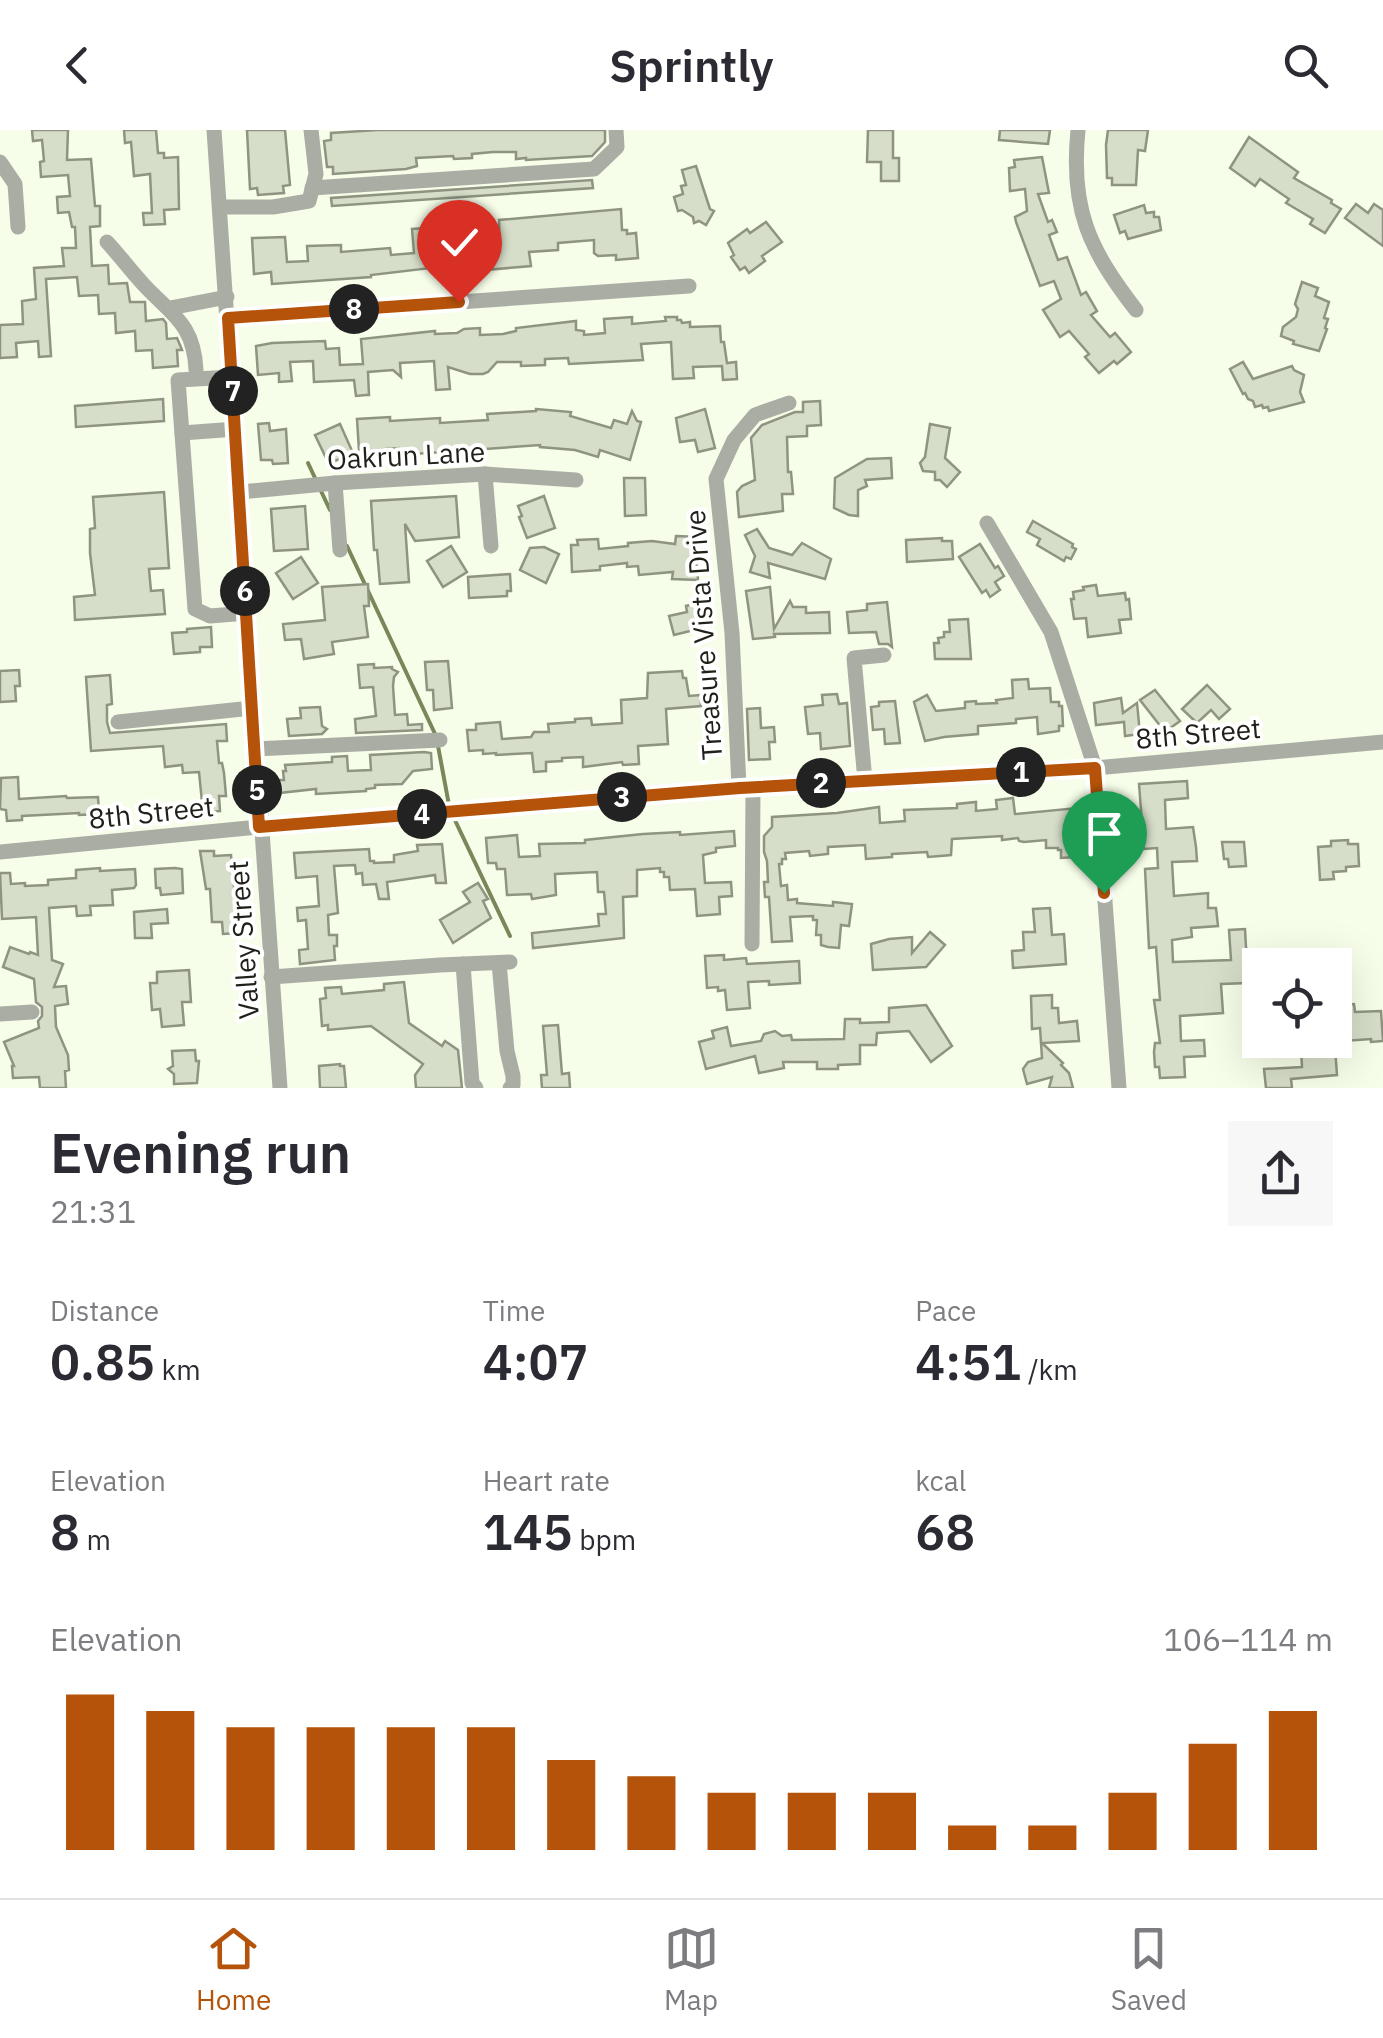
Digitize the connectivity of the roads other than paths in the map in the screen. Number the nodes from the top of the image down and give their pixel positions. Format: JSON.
{"nodes":[{"id":1,"x":214,"y":130,"type":"edge"},
{"id":2,"x":311,"y":130,"type":"edge"},
{"id":3,"x":616,"y":130,"type":"edge"},
{"id":4,"x":1078,"y":130,"type":"edge"},
{"id":5,"x":0,"y":162,"type":"edge"},
{"id":6,"x":311,"y":194,"type":"junction"},
{"id":7,"x":220,"y":207,"type":"junction"},
{"id":8,"x":18,"y":228,"type":"dead end"},
{"id":9,"x":108,"y":242,"type":"dead end"},
{"id":10,"x":689,"y":286,"type":"dead end"},
{"id":11,"x":226,"y":297,"type":"junction"},
{"id":12,"x":170,"y":308,"type":"junction"},
{"id":13,"x":1136,"y":310,"type":"dead end"},
{"id":14,"x":228,"y":318,"type":"junction"},
{"id":15,"x":196,"y":370,"type":"dead end"},
{"id":16,"x":232,"y":377,"type":"junction"},
{"id":17,"x":790,"y":404,"type":"dead end"},
{"id":18,"x":236,"y":430,"type":"junction"},
{"id":19,"x":182,"y":434,"type":"junction"},
{"id":20,"x":485,"y":474,"type":"junction"},
{"id":21,"x":576,"y":480,"type":"dead end"},
{"id":22,"x":334,"y":483,"type":"junction"},
{"id":23,"x":240,"y":492,"type":"junction"},
{"id":24,"x":987,"y":522,"type":"dead end"},
{"id":25,"x":491,"y":546,"type":"dead end"},
{"id":26,"x":340,"y":550,"type":"dead end"},
{"id":27,"x":247,"y":613,"type":"junction"},
{"id":28,"x":884,"y":655,"type":"dead end"},
{"id":29,"x":252,"y":708,"type":"junction"},
{"id":30,"x":118,"y":722,"type":"dead end"},
{"id":31,"x":440,"y":740,"type":"dead end"},
{"id":32,"x":1383,"y":742,"type":"edge"},
{"id":33,"x":255,"y":749,"type":"junction"},
{"id":34,"x":1095,"y":768,"type":"junction"},
{"id":35,"x":865,"y":780,"type":"junction"},
{"id":36,"x":746,"y":787,"type":"junction"},
{"id":37,"x":259,"y":827,"type":"junction"},
{"id":38,"x":0,"y":852,"type":"edge"},
{"id":39,"x":752,"y":944,"type":"dead end"},
{"id":40,"x":462,"y":964,"type":"junction"},
{"id":41,"x":271,"y":977,"type":"junction"},
{"id":42,"x":32,"y":1012,"type":"dead end"},
{"id":43,"x":0,"y":1014,"type":"edge"},
{"id":44,"x":280,"y":1088,"type":"edge"},
{"id":45,"x":476,"y":1088,"type":"edge"},
{"id":46,"x":510,"y":1088,"type":"edge"},
{"id":47,"x":1118,"y":1088,"type":"edge"}],
"edges":[{"from":1,"to":7,"type":"street","name":"Valley Street"},
{"from":2,"to":6,"type":"street"},
{"from":3,"to":6,"type":"street"},
{"from":4,"to":13,"type":"street"},
{"from":5,"to":8,"type":"street"},
{"from":6,"to":7,"type":"street"},
{"from":7,"to":11,"type":"street","name":"Valley Street"},
{"from":9,"to":12,"type":"street"},
{"from":10,"to":14,"type":"street"},
{"from":11,"to":12,"type":"street"},
{"from":11,"to":14,"type":"street","name":"Valley Street"},
{"from":12,"to":15,"type":"street"},
{"from":14,"to":16,"type":"street","name":"Valley Street"},
{"from":16,"to":18,"type":"street","name":"Valley Street"},
{"from":16,"to":19,"type":"street"},
{"from":17,"to":36,"type":"street","name":"Treasure Vista Drive"},
{"from":18,"to":19,"type":"street"},
{"from":18,"to":23,"type":"street","name":"Valley Street"},
{"from":19,"to":27,"type":"street"},
{"from":20,"to":21,"type":"street","name":"Oakrun Lane"},
{"from":20,"to":22,"type":"street","name":"Oakrun Lane"},
{"from":20,"to":25,"type":"street"},
{"from":22,"to":23,"type":"street","name":"Oakrun Lane"},
{"from":22,"to":26,"type":"street"},
{"from":23,"to":27,"type":"street","name":"Valley Street"},
{"from":24,"to":34,"type":"street"},
{"from":27,"to":29,"type":"street","name":"Valley Street"},
{"from":28,"to":35,"type":"street"},
{"from":29,"to":30,"type":"street"},
{"from":29,"to":33,"type":"street","name":"Valley Street"},
{"from":31,"to":33,"type":"street"},
{"from":32,"to":34,"type":"street","name":"8th Street"},
{"from":33,"to":37,"type":"street","name":"Valley Street"},
{"from":34,"to":35,"type":"street","name":"8th Street"},
{"from":34,"to":47,"type":"street"},
{"from":35,"to":36,"type":"street","name":"8th Street"},
{"from":36,"to":37,"type":"street","name":"8th Street"},
{"from":36,"to":39,"type":"street","name":"Treasure Vista Drive"},
{"from":37,"to":38,"type":"street","name":"8th Street"},
{"from":37,"to":41,"type":"street","name":"Valley Street"},
{"from":40,"to":41,"type":"street"},
{"from":40,"to":45,"type":"street"},
{"from":40,"to":46,"type":"street"},
{"from":41,"to":44,"type":"street","name":"Valley Street"},
{"from":42,"to":43,"type":"street"}]}
